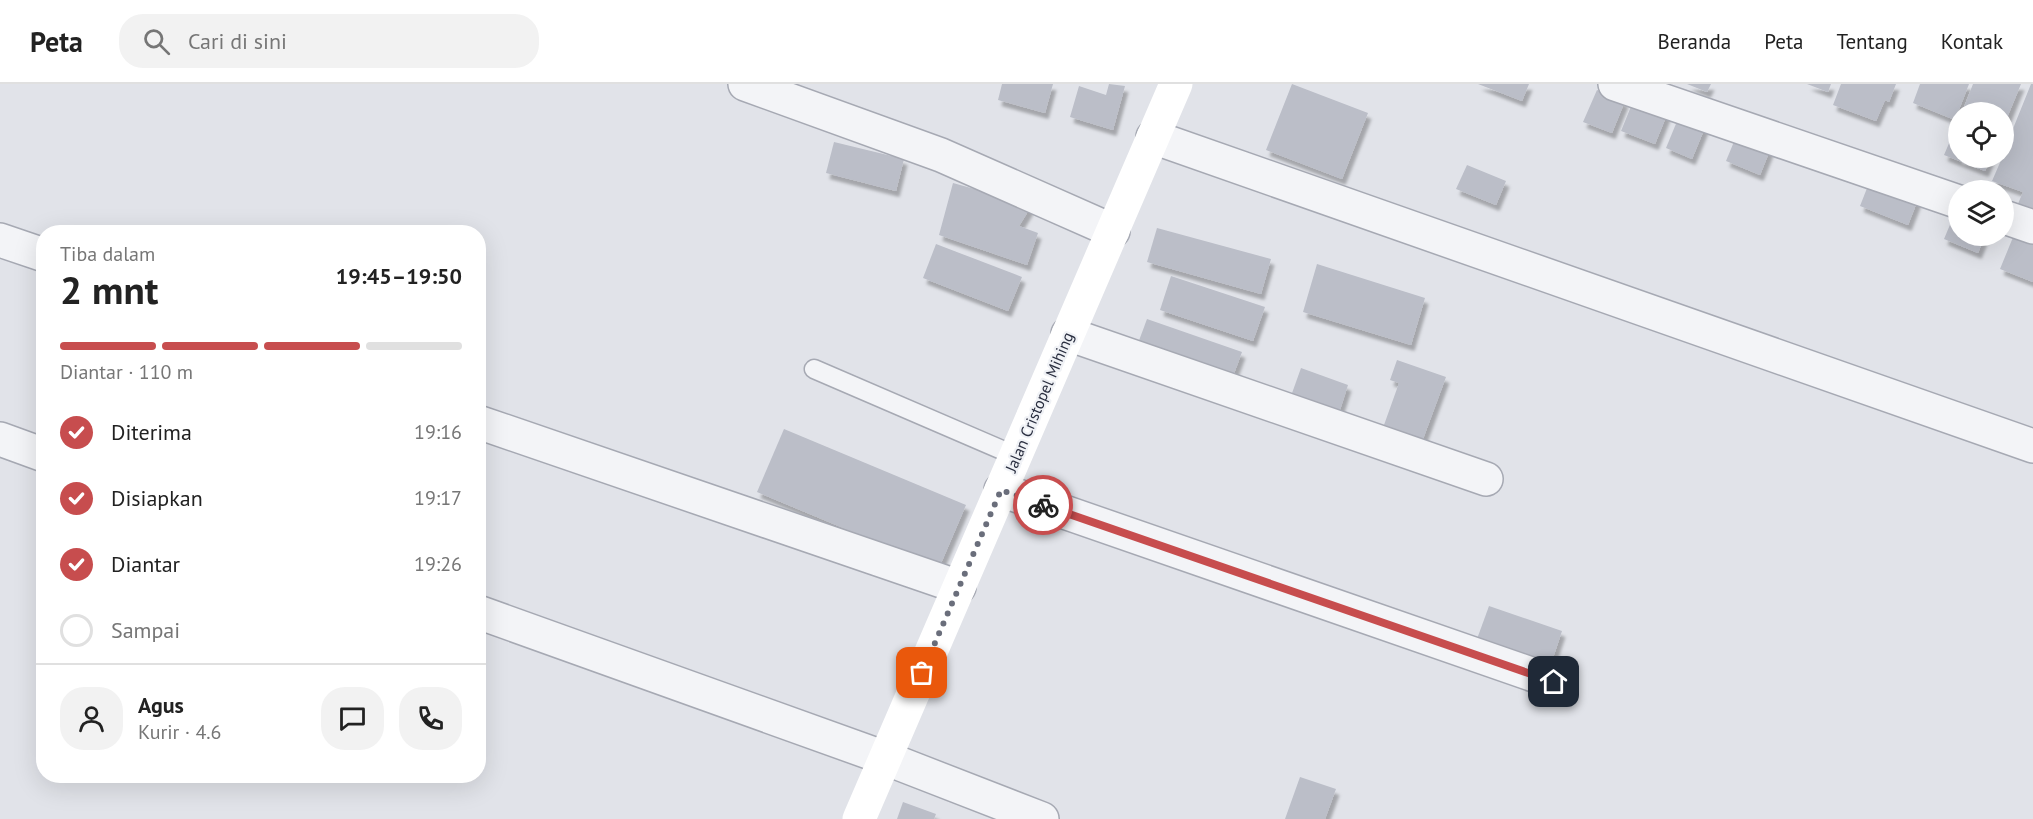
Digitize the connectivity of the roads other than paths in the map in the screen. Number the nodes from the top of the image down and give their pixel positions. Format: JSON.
{"nodes":[{"id":1,"x":745,"y":84,"type":"edge"},
{"id":2,"x":1176,"y":84,"type":"edge"},
{"id":3,"x":1624,"y":85,"type":"edge"},
{"id":4,"x":1153,"y":137,"type":"junction"},
{"id":5,"x":1948,"y":198,"type":"edge"},
{"id":6,"x":2014,"y":220,"type":"edge"},
{"id":7,"x":2033,"y":227,"type":"edge"},
{"id":8,"x":1113,"y":231,"type":"junction"},
{"id":9,"x":0,"y":240,"type":"edge"},
{"id":10,"x":36,"y":252,"type":"edge"},
{"id":11,"x":1068,"y":334,"type":"junction"},
{"id":12,"x":814,"y":369,"type":"dead end"},
{"id":13,"x":486,"y":425,"type":"edge"},
{"id":14,"x":0,"y":440,"type":"edge"},
{"id":15,"x":2033,"y":446,"type":"edge"},
{"id":16,"x":36,"y":452,"type":"edge"},
{"id":17,"x":1016,"y":456,"type":"junction"},
{"id":18,"x":1485,"y":479,"type":"dead end"},
{"id":19,"x":1001,"y":490,"type":"junction"},
{"id":20,"x":959,"y":587,"type":"junction"},
{"id":21,"x":486,"y":615,"type":"edge"},
{"id":22,"x":1554,"y":682,"type":"dead end"},
{"id":23,"x":885,"y":758,"type":"junction"},
{"id":24,"x":858,"y":819,"type":"edge"},
{"id":25,"x":1042,"y":819,"type":"edge"}],
"edges":[{"from":1,"to":8,"type":"street"},
{"from":2,"to":4,"type":"street","name":"Jalan Cristopel Mihing"},
{"from":3,"to":5,"type":"street"},
{"from":4,"to":8,"type":"street","name":"Jalan Cristopel Mihing"},
{"from":4,"to":15,"type":"street"},
{"from":6,"to":7,"type":"street"},
{"from":8,"to":11,"type":"street","name":"Jalan Cristopel Mihing"},
{"from":9,"to":10,"type":"street"},
{"from":11,"to":17,"type":"street","name":"Jalan Cristopel Mihing"},
{"from":11,"to":18,"type":"street"},
{"from":12,"to":17,"type":"lane"},
{"from":13,"to":20,"type":"street"},
{"from":14,"to":16,"type":"street"},
{"from":17,"to":19,"type":"street","name":"Jalan Cristopel Mihing"},
{"from":19,"to":20,"type":"street","name":"Jalan Cristopel Mihing"},
{"from":19,"to":22,"type":"street"},
{"from":20,"to":23,"type":"street","name":"Jalan Cristopel Mihing"},
{"from":21,"to":23,"type":"street"},
{"from":23,"to":24,"type":"street","name":"Jalan Cristopel Mihing"},
{"from":23,"to":25,"type":"street"}]}
